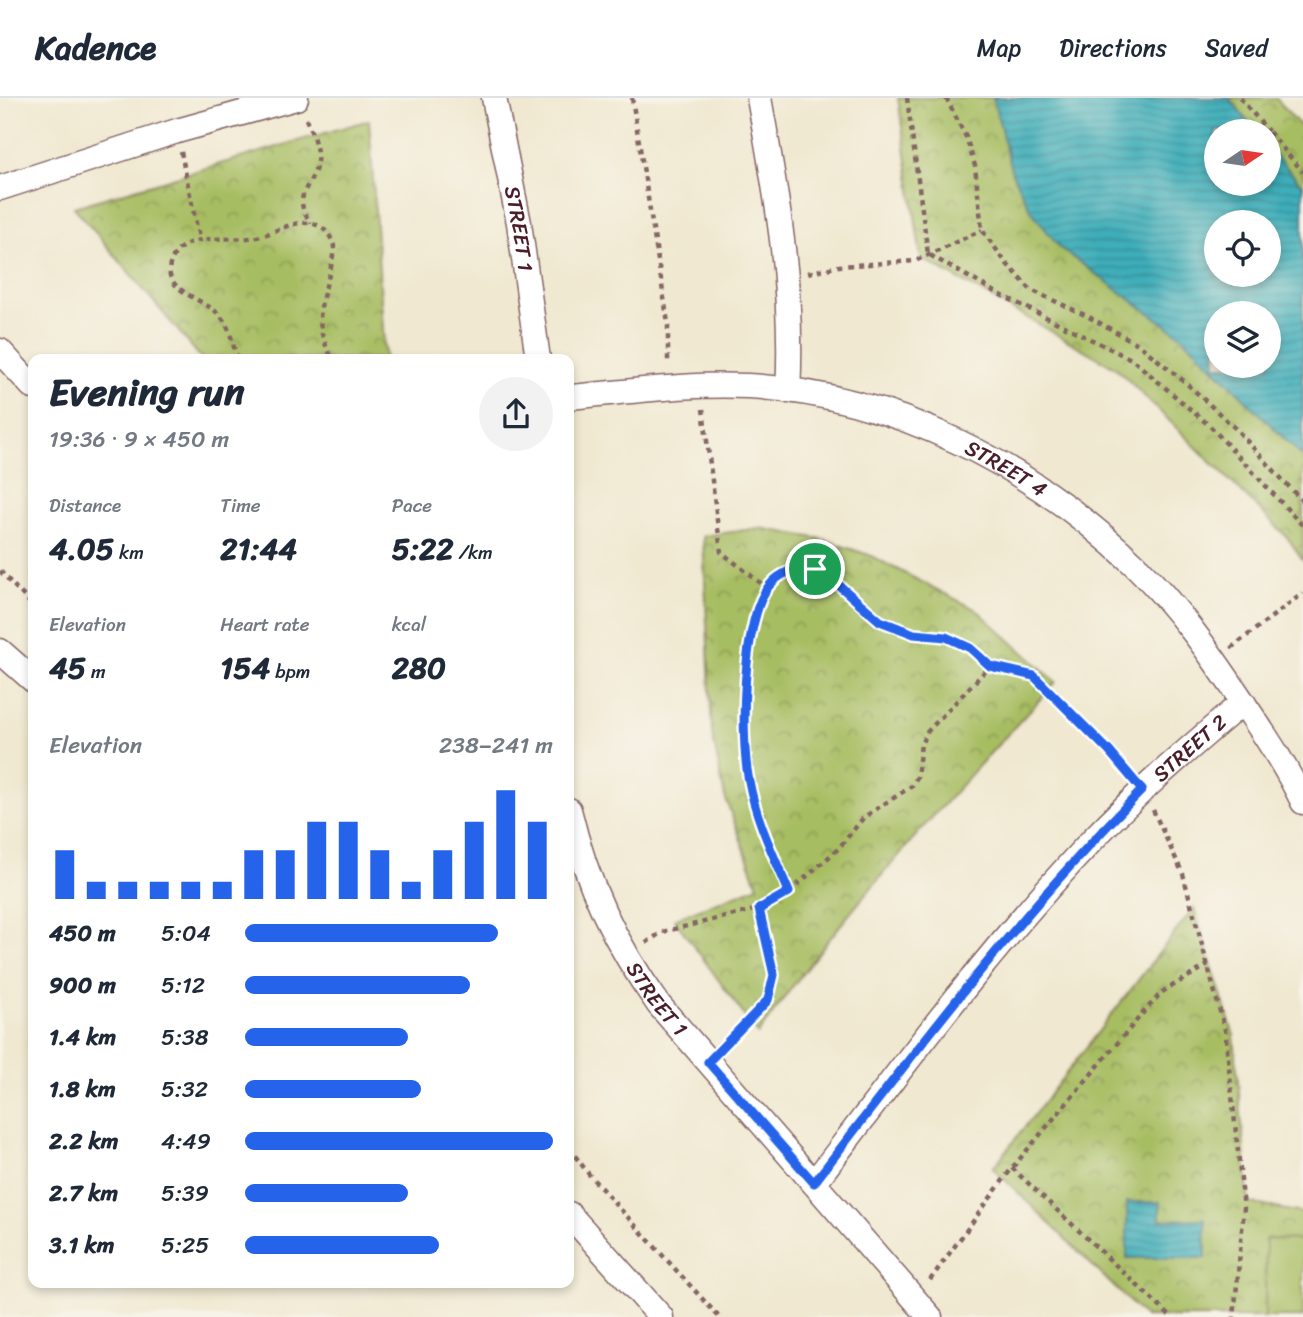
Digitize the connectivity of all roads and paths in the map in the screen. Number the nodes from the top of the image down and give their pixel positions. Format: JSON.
{"nodes":[{"id":1,"x":494,"y":98,"type":"edge"},
{"id":2,"x":632,"y":98,"type":"edge"},
{"id":3,"x":759,"y":98,"type":"edge"},
{"id":4,"x":907,"y":98,"type":"edge"},
{"id":5,"x":946,"y":98,"type":"edge"},
{"id":6,"x":1240,"y":98,"type":"edge"},
{"id":7,"x":300,"y":104,"type":"edge"},
{"id":8,"x":1257,"y":119,"type":"edge"},
{"id":9,"x":177,"y":131,"type":"junction"},
{"id":10,"x":1281,"y":147,"type":"edge"},
{"id":11,"x":1303,"y":172,"type":"edge"},
{"id":12,"x":0,"y":188,"type":"edge"},
{"id":13,"x":311,"y":223,"type":"junction"},
{"id":14,"x":982,"y":230,"type":"junction"},
{"id":15,"x":200,"y":242,"type":"junction"},
{"id":16,"x":929,"y":254,"type":"junction"},
{"id":17,"x":788,"y":278,"type":"junction"},
{"id":18,"x":0,"y":351,"type":"edge"},
{"id":19,"x":235,"y":354,"type":"edge"},
{"id":20,"x":330,"y":354,"type":"edge"},
{"id":21,"x":537,"y":354,"type":"edge"},
{"id":22,"x":28,"y":382,"type":"edge"},
{"id":23,"x":668,"y":388,"type":"junction"},
{"id":24,"x":700,"y":388,"type":"junction"},
{"id":25,"x":788,"y":391,"type":"junction"},
{"id":26,"x":574,"y":397,"type":"edge"},
{"id":27,"x":1303,"y":502,"type":"edge"},
{"id":28,"x":1303,"y":526,"type":"edge"},
{"id":29,"x":0,"y":571,"type":"edge"},
{"id":30,"x":767,"y":588,"type":"junction"},
{"id":31,"x":1303,"y":593,"type":"edge"},
{"id":32,"x":28,"y":601,"type":"edge"},
{"id":33,"x":0,"y":651,"type":"edge"},
{"id":34,"x":1215,"y":660,"type":"junction"},
{"id":35,"x":990,"y":666,"type":"junction"},
{"id":36,"x":28,"y":676,"type":"edge"},
{"id":37,"x":1242,"y":702,"type":"junction"},
{"id":38,"x":1142,"y":790,"type":"junction"},
{"id":39,"x":1303,"y":802,"type":"edge"},
{"id":40,"x":574,"y":826,"type":"edge"},
{"id":41,"x":789,"y":892,"type":"junction"},
{"id":42,"x":759,"y":909,"type":"junction"},
{"id":43,"x":625,"y":957,"type":"junction"},
{"id":44,"x":1208,"y":965,"type":"junction"},
{"id":45,"x":708,"y":1062,"type":"junction"},
{"id":46,"x":574,"y":1155,"type":"edge"},
{"id":47,"x":1012,"y":1168,"type":"junction"},
{"id":48,"x":814,"y":1183,"type":"junction"},
{"id":49,"x":574,"y":1220,"type":"edge"},
{"id":50,"x":922,"y":1309,"type":"edge"},
{"id":51,"x":661,"y":1317,"type":"edge"},
{"id":52,"x":719,"y":1317,"type":"edge"},
{"id":53,"x":1171,"y":1317,"type":"edge"},
{"id":54,"x":1234,"y":1317,"type":"edge"}],
"edges":[{"from":1,"to":21,"type":"street","name":"STREET 1"},
{"from":2,"to":23,"type":"path"},
{"from":3,"to":17,"type":"street"},
{"from":4,"to":16,"type":"path"},
{"from":5,"to":14,"type":"path"},
{"from":6,"to":8,"type":"path"},
{"from":7,"to":9,"type":"street"},
{"from":7,"to":13,"type":"path"},
{"from":9,"to":12,"type":"street"},
{"from":9,"to":15,"type":"path"},
{"from":10,"to":11,"type":"path"},
{"from":13,"to":15,"type":"path"},
{"from":13,"to":20,"type":"path"},
{"from":14,"to":16,"type":"path"},
{"from":14,"to":27,"type":"path"},
{"from":15,"to":19,"type":"path"},
{"from":16,"to":17,"type":"path"},
{"from":16,"to":28,"type":"path"},
{"from":17,"to":25,"type":"street"},
{"from":18,"to":22,"type":"street"},
{"from":23,"to":24,"type":"street","name":"STREET 4"},
{"from":23,"to":26,"type":"street","name":"STREET 4"},
{"from":24,"to":25,"type":"street","name":"STREET 4"},
{"from":24,"to":30,"type":"path"},
{"from":25,"to":34,"type":"street","name":"STREET 4"},
{"from":29,"to":32,"type":"path"},
{"from":30,"to":35,"type":"path"},
{"from":30,"to":41,"type":"path"},
{"from":31,"to":34,"type":"path"},
{"from":33,"to":36,"type":"street"},
{"from":34,"to":37,"type":"street","name":"STREET 4"},
{"from":35,"to":38,"type":"path"},
{"from":35,"to":41,"type":"path"},
{"from":37,"to":38,"type":"street","name":"STREET 2"},
{"from":37,"to":39,"type":"street","name":"STREET 4"},
{"from":38,"to":44,"type":"path"},
{"from":38,"to":48,"type":"street","name":"STREET 2"},
{"from":40,"to":43,"type":"street","name":"STREET 1"},
{"from":41,"to":42,"type":"path"},
{"from":42,"to":43,"type":"path"},
{"from":42,"to":45,"type":"path"},
{"from":43,"to":45,"type":"street","name":"STREET 1"},
{"from":44,"to":47,"type":"path"},
{"from":44,"to":54,"type":"path"},
{"from":45,"to":48,"type":"street","name":"STREET 1"},
{"from":46,"to":52,"type":"path"},
{"from":47,"to":50,"type":"path"},
{"from":47,"to":53,"type":"path"},
{"from":48,"to":50,"type":"street","name":"STREET 1"},
{"from":49,"to":51,"type":"street"}]}
